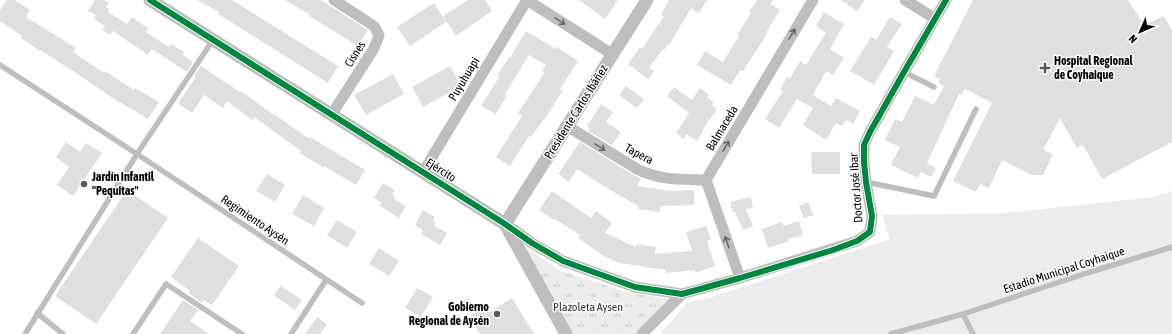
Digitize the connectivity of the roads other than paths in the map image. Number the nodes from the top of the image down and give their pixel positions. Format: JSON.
{"nodes":[{"id":1,"x":334,"y":0,"type":"edge"},
{"id":2,"x":527,"y":0,"type":"edge"},
{"id":3,"x":647,"y":0,"type":"edge"},
{"id":4,"x":813,"y":0,"type":"edge"},
{"id":5,"x":905,"y":0,"type":"edge"},
{"id":6,"x":946,"y":0,"type":"edge"},
{"id":7,"x":158,"y":2,"type":"edge"},
{"id":8,"x":934,"y":18,"type":"junction"},
{"id":9,"x":214,"y":40,"type":"junction"},
{"id":10,"x":612,"y":54,"type":"junction"},
{"id":11,"x":0,"y":65,"type":"edge"},
{"id":12,"x":904,"y":72,"type":"junction"},
{"id":13,"x":934,"y":87,"type":"dead end"},
{"id":14,"x":976,"y":109,"type":"dead end"},
{"id":15,"x":332,"y":114,"type":"junction"},
{"id":16,"x":567,"y":126,"type":"junction"},
{"id":17,"x":137,"y":154,"type":"junction"},
{"id":18,"x":423,"y":172,"type":"junction"},
{"id":19,"x":706,"y":180,"type":"junction"},
{"id":20,"x":866,"y":182,"type":"junction"},
{"id":21,"x":505,"y":224,"type":"junction"},
{"id":22,"x":1172,"y":247,"type":"edge"},
{"id":23,"x":740,"y":278,"type":"junction"},
{"id":24,"x":326,"y":280,"type":"junction"},
{"id":25,"x":682,"y":294,"type":"junction"},
{"id":26,"x":362,"y":304,"type":"dead end"},
{"id":27,"x":37,"y":313,"type":"junction"},
{"id":28,"x":963,"y":314,"type":"junction"},
{"id":29,"x":25,"y":334,"type":"edge"},
{"id":30,"x":63,"y":334,"type":"edge"},
{"id":31,"x":133,"y":334,"type":"edge"},
{"id":32,"x":242,"y":334,"type":"edge"},
{"id":33,"x":291,"y":334,"type":"edge"},
{"id":34,"x":566,"y":334,"type":"edge"},
{"id":35,"x":642,"y":334,"type":"edge"},
{"id":36,"x":891,"y":334,"type":"edge"},
{"id":37,"x":973,"y":334,"type":"edge"}],
"edges":[{"from":1,"to":15,"type":"street","name":"Cisnes"},
{"from":2,"to":10,"type":"street","one_way":true},
{"from":2,"to":18,"type":"street","name":"Puyuhuapi"},
{"from":3,"to":10,"type":"street","name":"Presidente Carlos Ibáñez"},
{"from":19,"to":4,"type":"street","name":"Balmaceda","one_way":true},
{"from":5,"to":8,"type":"street"},
{"from":6,"to":8,"type":"street","name":"Doctor José Ibar"},
{"from":7,"to":9,"type":"street","name":"Ejército"},
{"from":8,"to":12,"type":"street","name":"Doctor José Ibar"},
{"from":9,"to":15,"type":"street","name":"Ejército"},
{"from":9,"to":17,"type":"lane"},
{"from":10,"to":16,"type":"street","name":"Presidente Carlos Ibáñez"},
{"from":11,"to":17,"type":"lane","name":"Regimiento Aysén"},
{"from":12,"to":13,"type":"lane"},
{"from":12,"to":20,"type":"street","name":"Doctor José Ibar"},
{"from":14,"to":20,"type":"lane"},
{"from":15,"to":18,"type":"street","name":"Ejército"},
{"from":16,"to":19,"type":"street","name":"Tapera","one_way":true},
{"from":16,"to":21,"type":"street","name":"Presidente Carlos Ibáñez"},
{"from":17,"to":24,"type":"lane","name":"Regimiento Aysén"},
{"from":17,"to":27,"type":"lane"},
{"from":18,"to":21,"type":"street","name":"Ejército"},
{"from":23,"to":19,"type":"street","one_way":true},
{"from":20,"to":23,"type":"street","name":"Doctor José Ibar"},
{"from":21,"to":25,"type":"street","name":"Ejército"},
{"from":21,"to":34,"type":"street","name":"Ejército"},
{"from":22,"to":28,"type":"lane","name":"Estadio Municipal Coyhaique"},
{"from":23,"to":25,"type":"street","name":"Ejército"},
{"from":24,"to":26,"type":"lane","name":"Regimiento Aysén"},
{"from":24,"to":33,"type":"lane"},
{"from":25,"to":35,"type":"street","name":"Ejército"},
{"from":27,"to":29,"type":"lane"},
{"from":27,"to":30,"type":"lane"},
{"from":28,"to":36,"type":"lane","name":"Estadio Municipal Coyhaique"},
{"from":28,"to":37,"type":"lane"},
{"from":31,"to":32,"type":"lane"}]}
